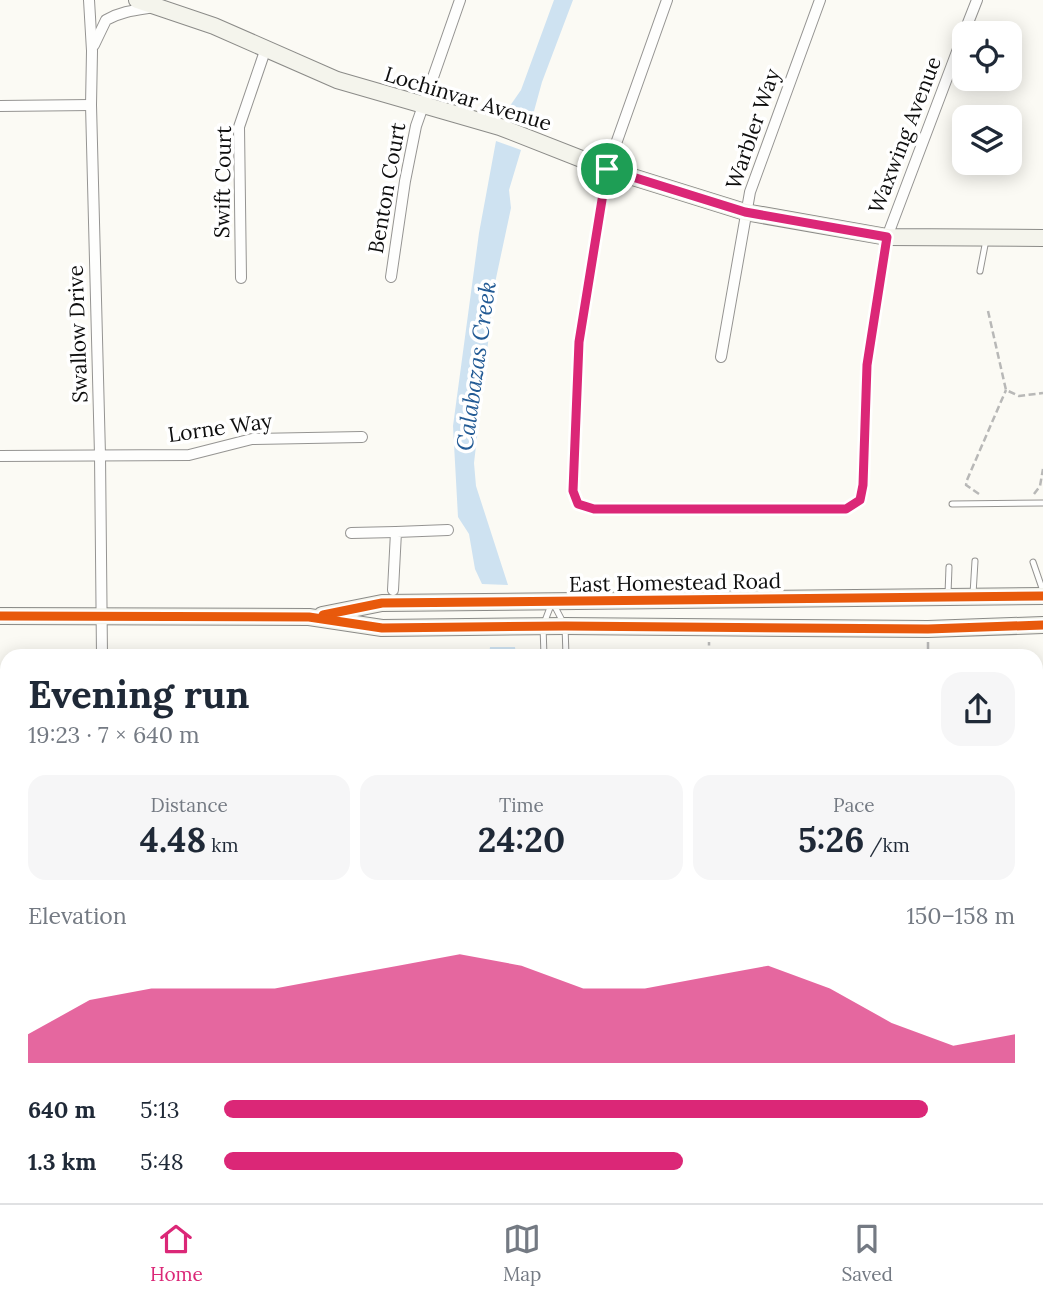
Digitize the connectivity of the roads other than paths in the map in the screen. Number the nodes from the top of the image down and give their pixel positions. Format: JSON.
{"nodes":[{"id":1,"x":89,"y":0,"type":"edge"},
{"id":2,"x":137,"y":0,"type":"edge"},
{"id":3,"x":460,"y":0,"type":"edge"},
{"id":4,"x":667,"y":0,"type":"edge"},
{"id":5,"x":820,"y":0,"type":"edge"},
{"id":6,"x":977,"y":0,"type":"edge"},
{"id":7,"x":158,"y":7,"type":"junction"},
{"id":8,"x":969,"y":21,"type":"edge"},
{"id":9,"x":267,"y":48,"type":"junction"},
{"id":10,"x":92,"y":51,"type":"junction"},
{"id":11,"x":952,"y":65,"type":"edge"},
{"id":12,"x":91,"y":105,"type":"junction"},
{"id":13,"x":422,"y":105,"type":"junction"},
{"id":14,"x":0,"y":106,"type":"edge"},
{"id":15,"x":607,"y":169,"type":"junction"},
{"id":16,"x":745,"y":212,"type":"junction"},
{"id":17,"x":887,"y":237,"type":"junction"},
{"id":18,"x":986,"y":237,"type":"junction"},
{"id":19,"x":1043,"y":238,"type":"edge"},
{"id":20,"x":980,"y":271,"type":"dead end"},
{"id":21,"x":391,"y":277,"type":"dead end"},
{"id":22,"x":242,"y":278,"type":"dead end"},
{"id":23,"x":721,"y":356,"type":"dead end"},
{"id":24,"x":362,"y":437,"type":"dead end"},
{"id":25,"x":100,"y":455,"type":"junction"},
{"id":26,"x":0,"y":456,"type":"edge"},
{"id":27,"x":1043,"y":503,"type":"edge"},
{"id":28,"x":952,"y":504,"type":"dead end"},
{"id":29,"x":448,"y":530,"type":"dead end"},
{"id":30,"x":396,"y":532,"type":"junction"},
{"id":31,"x":351,"y":533,"type":"dead end"},
{"id":32,"x":975,"y":561,"type":"dead end"},
{"id":33,"x":1033,"y":562,"type":"dead end"},
{"id":34,"x":949,"y":567,"type":"dead end"},
{"id":35,"x":393,"y":590,"type":"dead end"},
{"id":36,"x":1043,"y":591,"type":"edge"},
{"id":37,"x":1043,"y":596,"type":"edge"},
{"id":38,"x":948,"y":597,"type":"junction"},
{"id":39,"x":973,"y":597,"type":"junction"},
{"id":40,"x":552,"y":602,"type":"junction"},
{"id":41,"x":0,"y":616,"type":"edge"},
{"id":42,"x":102,"y":616,"type":"junction"},
{"id":43,"x":309,"y":617,"type":"junction"},
{"id":44,"x":1043,"y":625,"type":"edge"},
{"id":45,"x":543,"y":626,"type":"junction"},
{"id":46,"x":565,"y":626,"type":"junction"},
{"id":47,"x":102,"y":649,"type":"edge"},
{"id":48,"x":544,"y":649,"type":"edge"},
{"id":49,"x":566,"y":649,"type":"edge"}],
"edges":[{"from":1,"to":10,"type":"street","name":"Swallow Drive"},
{"from":2,"to":7,"type":"main road","name":"Lochinvar Avenue"},
{"from":3,"to":13,"type":"street","name":"Benton Court"},
{"from":4,"to":15,"type":"street"},
{"from":5,"to":16,"type":"street","name":"Warbler Way"},
{"from":6,"to":8,"type":"street","name":"Waxwing Avenue"},
{"from":7,"to":9,"type":"main road","name":"Lochinvar Avenue"},
{"from":7,"to":10,"type":"street","name":"Swallow Drive"},
{"from":9,"to":13,"type":"main road","name":"Lochinvar Avenue"},
{"from":9,"to":22,"type":"street","name":"Swift Court"},
{"from":10,"to":12,"type":"street","name":"Swallow Drive"},
{"from":11,"to":17,"type":"street","name":"Waxwing Avenue"},
{"from":12,"to":14,"type":"street"},
{"from":12,"to":25,"type":"street","name":"Swallow Drive"},
{"from":13,"to":15,"type":"main road","name":"Lochinvar Avenue"},
{"from":13,"to":21,"type":"street","name":"Benton Court"},
{"from":15,"to":16,"type":"main road","name":"Lochinvar Avenue"},
{"from":15,"to":17,"type":"street","name":"Waxwing Avenue"},
{"from":16,"to":17,"type":"main road","name":"Lochinvar Avenue"},
{"from":16,"to":23,"type":"street","name":"Warbler Way"},
{"from":17,"to":18,"type":"main road","name":"Lochinvar Avenue"},
{"from":18,"to":19,"type":"main road","name":"Lochinvar Avenue"},
{"from":18,"to":20,"type":"lane"},
{"from":24,"to":25,"type":"street","name":"Lorne Way"},
{"from":25,"to":26,"type":"street","name":"Lorne Way"},
{"from":25,"to":42,"type":"street","name":"Swallow Drive"},
{"from":27,"to":28,"type":"lane"},
{"from":29,"to":30,"type":"street"},
{"from":30,"to":31,"type":"street"},
{"from":30,"to":35,"type":"street"},
{"from":32,"to":39,"type":"lane"},
{"from":33,"to":36,"type":"lane"},
{"from":34,"to":38,"type":"lane"},
{"from":37,"to":39,"type":"main road","name":"East Homestead Road"},
{"from":38,"to":39,"type":"main road","name":"East Homestead Road"},
{"from":38,"to":40,"type":"main road","name":"East Homestead Road"},
{"from":40,"to":43,"type":"main road","name":"East Homestead Road"},
{"from":40,"to":45,"type":"lane"},
{"from":40,"to":46,"type":"lane"},
{"from":41,"to":42,"type":"main road","name":"East Homestead Road"},
{"from":42,"to":43,"type":"main road","name":"East Homestead Road"},
{"from":42,"to":47,"type":"street","name":"Swallow Drive"},
{"from":43,"to":45,"type":"main road","name":"East Homestead Road"},
{"from":44,"to":46,"type":"main road","name":"East Homestead Road"},
{"from":45,"to":46,"type":"main road","name":"East Homestead Road"},
{"from":45,"to":48,"type":"lane"},
{"from":46,"to":49,"type":"lane"}]}
